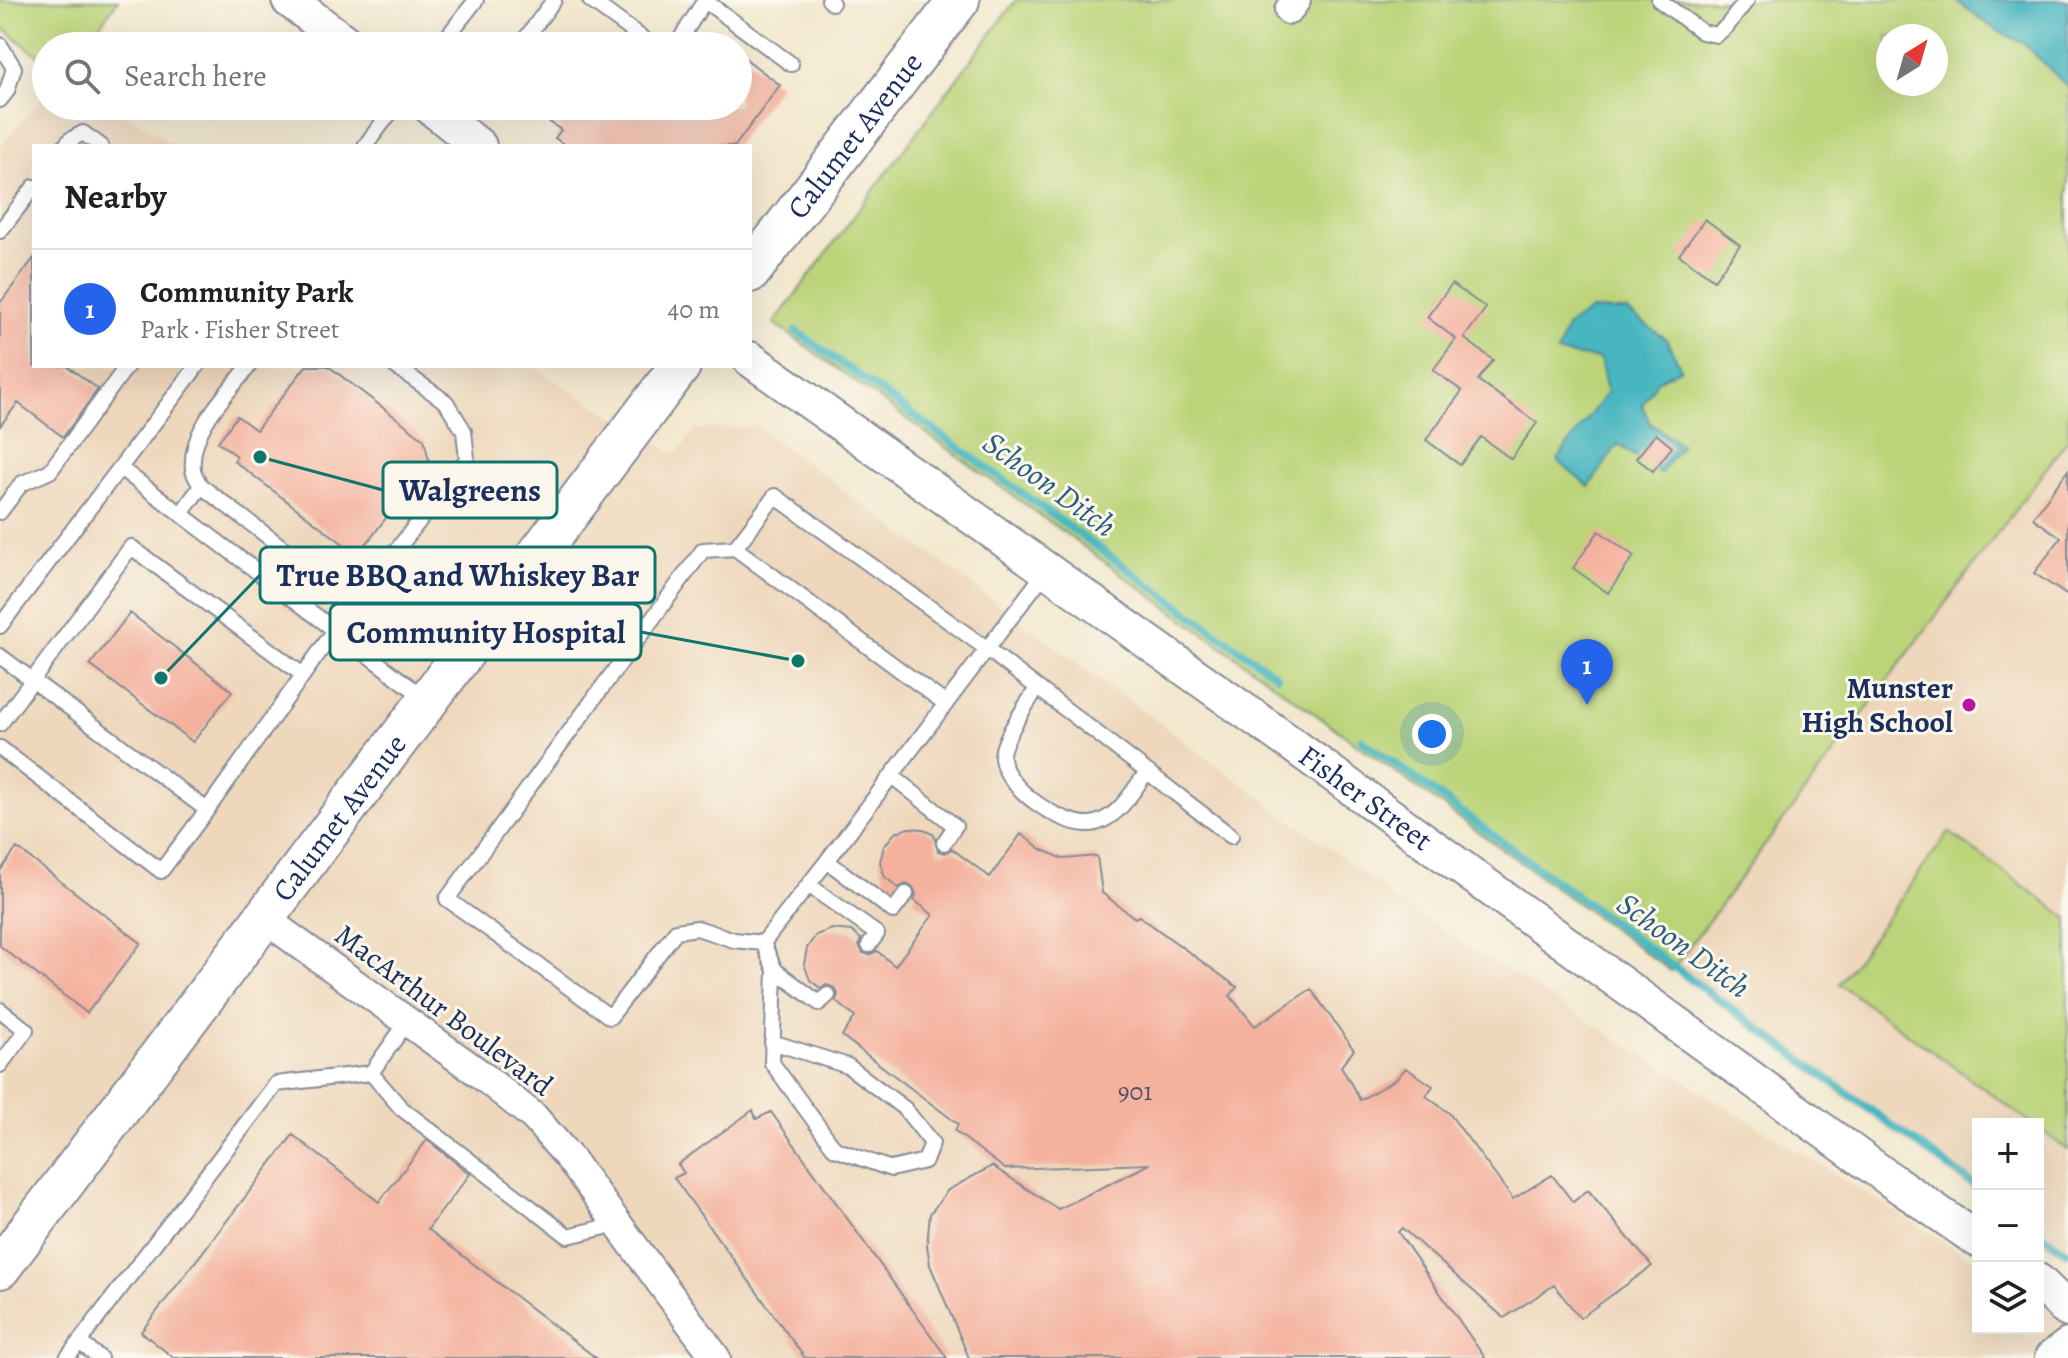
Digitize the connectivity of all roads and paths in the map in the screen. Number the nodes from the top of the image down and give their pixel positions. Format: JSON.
{"nodes":[{"id":1,"x":289,"y":0,"type":"edge"},
{"id":2,"x":476,"y":0,"type":"edge"},
{"id":3,"x":554,"y":0,"type":"edge"},
{"id":4,"x":590,"y":0,"type":"edge"},
{"id":5,"x":705,"y":0,"type":"edge"},
{"id":6,"x":959,"y":0,"type":"edge"},
{"id":7,"x":1659,"y":0,"type":"edge"},
{"id":8,"x":1747,"y":0,"type":"edge"},
{"id":9,"x":331,"y":32,"type":"edge"},
{"id":10,"x":451,"y":32,"type":"edge"},
{"id":11,"x":530,"y":32,"type":"edge"},
{"id":12,"x":634,"y":32,"type":"edge"},
{"id":13,"x":685,"y":32,"type":"edge"},
{"id":14,"x":748,"y":32,"type":"edge"},
{"id":15,"x":752,"y":35,"type":"edge"},
{"id":16,"x":0,"y":45,"type":"edge"},
{"id":17,"x":791,"y":64,"type":"dead end"},
{"id":18,"x":0,"y":100,"type":"edge"},
{"id":19,"x":384,"y":120,"type":"edge"},
{"id":20,"x":446,"y":120,"type":"edge"},
{"id":21,"x":67,"y":144,"type":"edge"},
{"id":22,"x":98,"y":144,"type":"edge"},
{"id":23,"x":366,"y":144,"type":"edge"},
{"id":24,"x":476,"y":144,"type":"edge"},
{"id":25,"x":32,"y":190,"type":"edge"},
{"id":26,"x":0,"y":231,"type":"edge"},
{"id":27,"x":752,"y":269,"type":"edge"},
{"id":28,"x":752,"y":360,"type":"edge"},
{"id":29,"x":126,"y":368,"type":"edge"},
{"id":30,"x":195,"y":368,"type":"edge"},
{"id":31,"x":247,"y":368,"type":"edge"},
{"id":32,"x":398,"y":368,"type":"edge"},
{"id":33,"x":679,"y":368,"type":"edge"},
{"id":34,"x":120,"y":468,"type":"junction"},
{"id":35,"x":201,"y":486,"type":"junction"},
{"id":36,"x":0,"y":512,"type":"edge"},
{"id":37,"x":181,"y":514,"type":"junction"},
{"id":38,"x":735,"y":548,"type":"junction"},
{"id":39,"x":1047,"y":571,"type":"junction"},
{"id":40,"x":356,"y":603,"type":"junction"},
{"id":41,"x":0,"y":626,"type":"edge"},
{"id":42,"x":335,"y":630,"type":"junction"},
{"id":43,"x":987,"y":649,"type":"junction"},
{"id":44,"x":0,"y":656,"type":"edge"},
{"id":45,"x":303,"y":675,"type":"junction"},
{"id":46,"x":31,"y":679,"type":"junction"},
{"id":47,"x":1037,"y":688,"type":"junction"},
{"id":48,"x":429,"y":701,"type":"junction"},
{"id":49,"x":946,"y":704,"type":"junction"},
{"id":50,"x":0,"y":724,"type":"edge"},
{"id":51,"x":0,"y":748,"type":"edge"},
{"id":52,"x":1147,"y":772,"type":"junction"},
{"id":53,"x":892,"y":776,"type":"junction"},
{"id":54,"x":207,"y":810,"type":"junction"},
{"id":55,"x":1231,"y":836,"type":"dead end"},
{"id":56,"x":944,"y":843,"type":"dead end"},
{"id":57,"x":827,"y":861,"type":"junction"},
{"id":58,"x":810,"y":886,"type":"junction"},
{"id":59,"x":906,"y":894,"type":"dead end"},
{"id":60,"x":265,"y":919,"type":"junction"},
{"id":61,"x":763,"y":943,"type":"junction"},
{"id":62,"x":869,"y":945,"type":"dead end"},
{"id":63,"x":775,"y":970,"type":"junction"},
{"id":64,"x":828,"y":995,"type":"dead end"},
{"id":65,"x":0,"y":1010,"type":"edge"},
{"id":66,"x":407,"y":1022,"type":"junction"},
{"id":67,"x":772,"y":1042,"type":"junction"},
{"id":68,"x":0,"y":1065,"type":"edge"},
{"id":69,"x":371,"y":1073,"type":"junction"},
{"id":70,"x":618,"y":1224,"type":"junction"},
{"id":71,"x":1972,"y":1236,"type":"edge"},
{"id":72,"x":0,"y":1268,"type":"edge"},
{"id":73,"x":2044,"y":1287,"type":"edge"},
{"id":74,"x":2068,"y":1310,"type":"edge"},
{"id":75,"x":79,"y":1342,"type":"junction"},
{"id":76,"x":2068,"y":1346,"type":"edge"},
{"id":77,"x":67,"y":1358,"type":"edge"},
{"id":78,"x":100,"y":1358,"type":"edge"},
{"id":79,"x":716,"y":1358,"type":"edge"},
{"id":80,"x":2052,"y":1358,"type":"edge"}],
"edges":[{"from":1,"to":9,"type":"street"},
{"from":2,"to":10,"type":"lane"},
{"from":3,"to":11,"type":"lane"},
{"from":4,"to":12,"type":"lane"},
{"from":5,"to":13,"type":"lane"},
{"from":5,"to":14,"type":"lane"},
{"from":6,"to":27,"type":"main road","name":"Calumet Avenue"},
{"from":7,"to":8,"type":"lane"},
{"from":15,"to":17,"type":"lane"},
{"from":16,"to":18,"type":"lane"},
{"from":19,"to":23,"type":"lane"},
{"from":20,"to":24,"type":"street"},
{"from":21,"to":22,"type":"lane"},
{"from":25,"to":26,"type":"lane"},
{"from":28,"to":39,"type":"street","name":"Fisher Street"},
{"from":29,"to":36,"type":"lane"},
{"from":30,"to":34,"type":"lane"},
{"from":31,"to":35,"type":"lane"},
{"from":32,"to":40,"type":"lane"},
{"from":33,"to":48,"type":"main road","name":"Calumet Avenue"},
{"from":34,"to":37,"type":"lane"},
{"from":34,"to":41,"type":"lane"},
{"from":35,"to":37,"type":"lane"},
{"from":35,"to":40,"type":"lane"},
{"from":37,"to":42,"type":"lane"},
{"from":38,"to":43,"type":"lane"},
{"from":38,"to":49,"type":"lane"},
{"from":38,"to":61,"type":"lane"},
{"from":39,"to":43,"type":"lane"},
{"from":39,"to":71,"type":"street","name":"Fisher Street"},
{"from":40,"to":42,"type":"lane"},
{"from":42,"to":45,"type":"lane"},
{"from":42,"to":48,"type":"lane"},
{"from":43,"to":47,"type":"lane"},
{"from":43,"to":49,"type":"lane"},
{"from":44,"to":46,"type":"lane"},
{"from":45,"to":46,"type":"lane"},
{"from":45,"to":54,"type":"lane"},
{"from":46,"to":50,"type":"lane"},
{"from":46,"to":54,"type":"lane"},
{"from":47,"to":52,"type":"lane"},
{"from":47,"to":52,"type":"lane"},
{"from":48,"to":60,"type":"main road","name":"Calumet Avenue"},
{"from":49,"to":53,"type":"lane"},
{"from":51,"to":54,"type":"lane"},
{"from":52,"to":55,"type":"lane"},
{"from":53,"to":56,"type":"lane"},
{"from":53,"to":57,"type":"lane"},
{"from":57,"to":58,"type":"lane"},
{"from":57,"to":59,"type":"lane"},
{"from":58,"to":61,"type":"lane"},
{"from":58,"to":62,"type":"lane"},
{"from":60,"to":66,"type":"street","name":"MacArthur Boulevard"},
{"from":60,"to":72,"type":"main road","name":"Calumet Avenue"},
{"from":61,"to":63,"type":"lane"},
{"from":63,"to":64,"type":"lane"},
{"from":63,"to":67,"type":"lane"},
{"from":65,"to":68,"type":"lane"},
{"from":66,"to":69,"type":"lane"},
{"from":66,"to":70,"type":"street","name":"MacArthur Boulevard"},
{"from":67,"to":67,"type":"lane"},
{"from":69,"to":70,"type":"lane"},
{"from":69,"to":75,"type":"lane"},
{"from":70,"to":79,"type":"street","name":"MacArthur Boulevard"},
{"from":73,"to":74,"type":"street"},
{"from":75,"to":77,"type":"lane"},
{"from":75,"to":78,"type":"lane"},
{"from":76,"to":80,"type":"street"}]}
